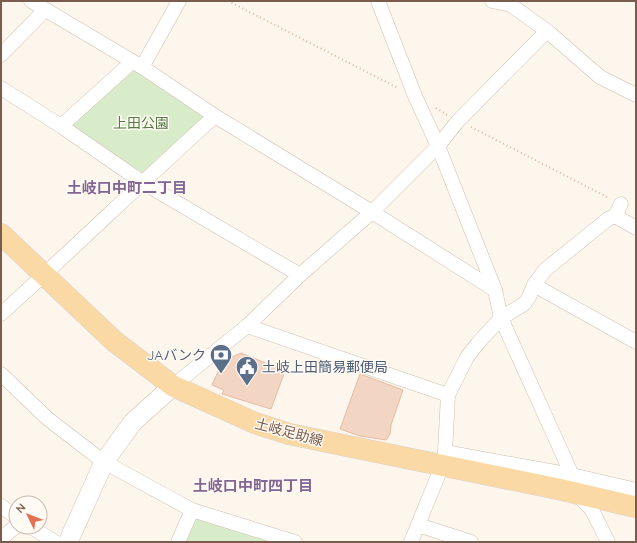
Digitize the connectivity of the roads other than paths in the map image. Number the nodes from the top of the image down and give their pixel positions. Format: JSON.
{"nodes":[{"id":1,"x":31,"y":1,"type":"edge"},
{"id":2,"x":179,"y":1,"type":"edge"},
{"id":3,"x":378,"y":1,"type":"edge"},
{"id":4,"x":492,"y":1,"type":"edge"},
{"id":5,"x":45,"y":10,"type":"junction"},
{"id":6,"x":547,"y":31,"type":"junction"},
{"id":7,"x":1,"y":55,"type":"edge"},
{"id":8,"x":137,"y":65,"type":"junction"},
{"id":9,"x":1,"y":88,"type":"edge"},
{"id":10,"x":636,"y":95,"type":"edge"},
{"id":11,"x":215,"y":116,"type":"junction"},
{"id":12,"x":60,"y":126,"type":"junction"},
{"id":13,"x":438,"y":146,"type":"junction"},
{"id":14,"x":142,"y":182,"type":"junction"},
{"id":15,"x":372,"y":212,"type":"junction"},
{"id":16,"x":636,"y":228,"type":"edge"},
{"id":17,"x":1,"y":234,"type":"edge"},
{"id":18,"x":45,"y":275,"type":"junction"},
{"id":19,"x":300,"y":275,"type":"junction"},
{"id":20,"x":534,"y":285,"type":"junction"},
{"id":21,"x":495,"y":290,"type":"junction"},
{"id":22,"x":1,"y":314,"type":"edge"},
{"id":23,"x":501,"y":318,"type":"junction"},
{"id":24,"x":247,"y":326,"type":"junction"},
{"id":25,"x":636,"y":342,"type":"edge"},
{"id":26,"x":1,"y":374,"type":"edge"},
{"id":27,"x":173,"y":386,"type":"junction"},
{"id":28,"x":448,"y":395,"type":"junction"},
{"id":29,"x":444,"y":459,"type":"junction"},
{"id":30,"x":104,"y":462,"type":"junction"},
{"id":31,"x":575,"y":485,"type":"junction"},
{"id":32,"x":636,"y":490,"type":"edge"},
{"id":33,"x":636,"y":507,"type":"edge"},
{"id":34,"x":192,"y":510,"type":"junction"},
{"id":35,"x":418,"y":525,"type":"junction"},
{"id":36,"x":43,"y":535,"type":"edge"},
{"id":37,"x":54,"y":542,"type":"edge"},
{"id":38,"x":68,"y":542,"type":"edge"},
{"id":39,"x":178,"y":542,"type":"edge"},
{"id":40,"x":295,"y":542,"type":"edge"},
{"id":41,"x":411,"y":542,"type":"edge"},
{"id":42,"x":471,"y":542,"type":"edge"},
{"id":43,"x":608,"y":542,"type":"edge"}],
"edges":[{"from":1,"to":5,"type":"street"},
{"from":2,"to":8,"type":"street"},
{"from":3,"to":13,"type":"street"},
{"from":4,"to":6,"type":"street"},
{"from":5,"to":7,"type":"street"},
{"from":5,"to":8,"type":"street"},
{"from":6,"to":10,"type":"street"},
{"from":6,"to":13,"type":"street"},
{"from":8,"to":11,"type":"street"},
{"from":8,"to":12,"type":"street"},
{"from":9,"to":12,"type":"street"},
{"from":11,"to":14,"type":"street"},
{"from":11,"to":15,"type":"street"},
{"from":12,"to":14,"type":"street"},
{"from":13,"to":15,"type":"street"},
{"from":13,"to":21,"type":"street"},
{"from":14,"to":18,"type":"street"},
{"from":14,"to":19,"type":"street"},
{"from":15,"to":19,"type":"street"},
{"from":15,"to":21,"type":"street"},
{"from":16,"to":20,"type":"street"},
{"from":17,"to":18,"type":"main road","name":"土岐足助線"},
{"from":18,"to":22,"type":"street"},
{"from":18,"to":27,"type":"main road","name":"土岐足助線"},
{"from":19,"to":24,"type":"street"},
{"from":20,"to":23,"type":"street"},
{"from":20,"to":25,"type":"street"},
{"from":21,"to":23,"type":"street"},
{"from":23,"to":28,"type":"street"},
{"from":23,"to":31,"type":"street"},
{"from":24,"to":27,"type":"street"},
{"from":24,"to":28,"type":"street"},
{"from":26,"to":30,"type":"street"},
{"from":27,"to":29,"type":"main road","name":"土岐足助線"},
{"from":27,"to":30,"type":"street"},
{"from":28,"to":29,"type":"street"},
{"from":29,"to":31,"type":"main road","name":"土岐足助線"},
{"from":29,"to":35,"type":"street"},
{"from":30,"to":34,"type":"street"},
{"from":30,"to":38,"type":"street"},
{"from":31,"to":32,"type":"street"},
{"from":31,"to":33,"type":"main road","name":"土岐足助線"},
{"from":31,"to":43,"type":"street"},
{"from":34,"to":39,"type":"street"},
{"from":34,"to":40,"type":"street"},
{"from":35,"to":41,"type":"street"},
{"from":35,"to":42,"type":"street"},
{"from":36,"to":37,"type":"street"}]}
